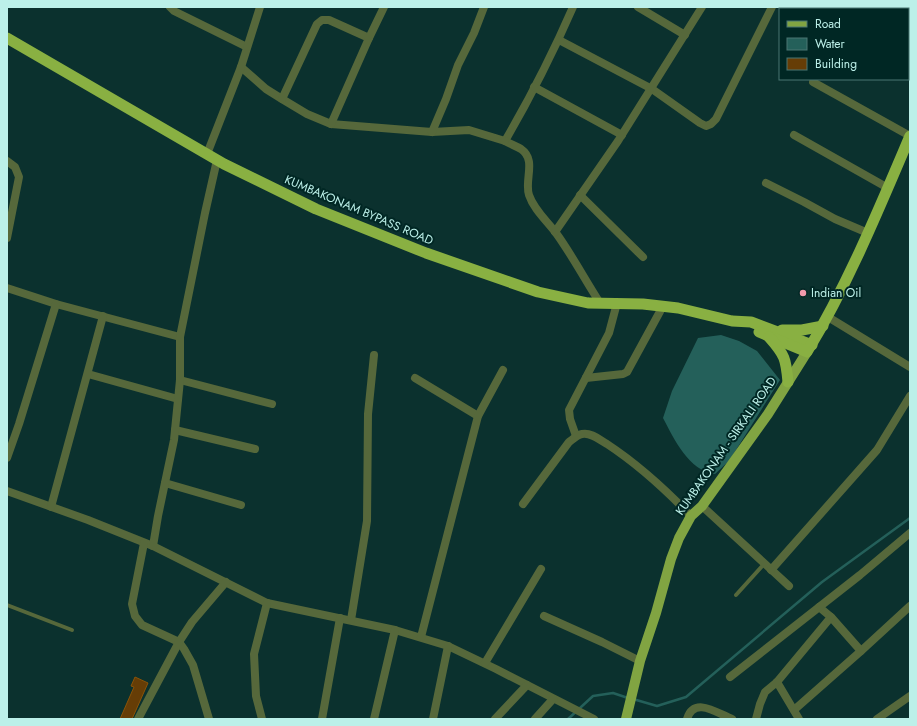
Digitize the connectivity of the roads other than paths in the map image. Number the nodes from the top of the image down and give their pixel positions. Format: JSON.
{"nodes":[{"id":1,"x":170,"y":7,"type":"edge"},
{"id":2,"x":260,"y":7,"type":"edge"},
{"id":3,"x":384,"y":7,"type":"edge"},
{"id":4,"x":484,"y":7,"type":"edge"},
{"id":5,"x":573,"y":7,"type":"edge"},
{"id":6,"x":638,"y":7,"type":"edge"},
{"id":7,"x":702,"y":7,"type":"edge"},
{"id":8,"x":772,"y":7,"type":"edge"},
{"id":9,"x":685,"y":35,"type":"junction"},
{"id":10,"x":7,"y":38,"type":"edge"},
{"id":11,"x":369,"y":38,"type":"junction"},
{"id":12,"x":559,"y":40,"type":"junction"},
{"id":13,"x":247,"y":46,"type":"junction"},
{"id":14,"x":241,"y":67,"type":"junction"},
{"id":15,"x":814,"y":80,"type":"edge"},
{"id":16,"x":534,"y":87,"type":"junction"},
{"id":17,"x":652,"y":89,"type":"junction"},
{"id":18,"x":282,"y":99,"type":"junction"},
{"id":19,"x":331,"y":124,"type":"junction"},
{"id":20,"x":432,"y":132,"type":"junction"},
{"id":21,"x":622,"y":135,"type":"junction"},
{"id":22,"x":794,"y":135,"type":"dead end"},
{"id":23,"x":910,"y":136,"type":"edge"},
{"id":24,"x":505,"y":141,"type":"junction"},
{"id":25,"x":207,"y":154,"type":"junction"},
{"id":26,"x":217,"y":160,"type":"junction"},
{"id":27,"x":7,"y":161,"type":"edge"},
{"id":28,"x":766,"y":183,"type":"dead end"},
{"id":29,"x":888,"y":188,"type":"junction"},
{"id":30,"x":580,"y":195,"type":"junction"},
{"id":31,"x":555,"y":232,"type":"junction"},
{"id":32,"x":868,"y":233,"type":"junction"},
{"id":33,"x":7,"y":236,"type":"edge"},
{"id":34,"x":643,"y":257,"type":"dead end"},
{"id":35,"x":7,"y":288,"type":"edge"},
{"id":36,"x":600,"y":303,"type":"junction"},
{"id":37,"x":617,"y":303,"type":"junction"},
{"id":38,"x":56,"y":304,"type":"junction"},
{"id":39,"x":663,"y":306,"type":"junction"},
{"id":40,"x":103,"y":316,"type":"junction"},
{"id":41,"x":826,"y":321,"type":"junction"},
{"id":42,"x":771,"y":333,"type":"junction"},
{"id":43,"x":180,"y":337,"type":"junction"},
{"id":44,"x":810,"y":348,"type":"junction"},
{"id":45,"x":374,"y":355,"type":"dead end"},
{"id":46,"x":910,"y":367,"type":"edge"},
{"id":47,"x":503,"y":370,"type":"dead end"},
{"id":48,"x":88,"y":374,"type":"junction"},
{"id":49,"x":415,"y":378,"type":"dead end"},
{"id":50,"x":586,"y":378,"type":"junction"},
{"id":51,"x":180,"y":380,"type":"junction"},
{"id":52,"x":788,"y":382,"type":"junction"},
{"id":53,"x":910,"y":396,"type":"edge"},
{"id":54,"x":178,"y":399,"type":"junction"},
{"id":55,"x":272,"y":404,"type":"dead end"},
{"id":56,"x":478,"y":416,"type":"junction"},
{"id":57,"x":175,"y":430,"type":"junction"},
{"id":58,"x":576,"y":436,"type":"junction"},
{"id":59,"x":255,"y":449,"type":"dead end"},
{"id":60,"x":7,"y":458,"type":"edge"},
{"id":61,"x":165,"y":483,"type":"junction"},
{"id":62,"x":7,"y":492,"type":"edge"},
{"id":63,"x":523,"y":504,"type":"dead end"},
{"id":64,"x":241,"y":505,"type":"dead end"},
{"id":65,"x":702,"y":506,"type":"junction"},
{"id":66,"x":51,"y":507,"type":"junction"},
{"id":67,"x":691,"y":516,"type":"junction"},
{"id":68,"x":910,"y":533,"type":"edge"},
{"id":69,"x":144,"y":543,"type":"junction"},
{"id":70,"x":153,"y":546,"type":"junction"},
{"id":71,"x":764,"y":564,"type":"junction"},
{"id":72,"x":541,"y":569,"type":"dead end"},
{"id":73,"x":771,"y":570,"type":"junction"},
{"id":74,"x":226,"y":582,"type":"junction"},
{"id":75,"x":789,"y":586,"type":"dead end"},
{"id":76,"x":736,"y":595,"type":"dead end"},
{"id":77,"x":268,"y":603,"type":"junction"},
{"id":78,"x":7,"y":605,"type":"edge"},
{"id":79,"x":910,"y":606,"type":"edge"},
{"id":80,"x":819,"y":607,"type":"junction"},
{"id":81,"x":544,"y":616,"type":"dead end"},
{"id":82,"x":831,"y":617,"type":"junction"},
{"id":83,"x":340,"y":618,"type":"junction"},
{"id":84,"x":351,"y":620,"type":"junction"},
{"id":85,"x":72,"y":630,"type":"dead end"},
{"id":86,"x":395,"y":630,"type":"junction"},
{"id":87,"x":421,"y":637,"type":"junction"},
{"id":88,"x":179,"y":642,"type":"junction"},
{"id":89,"x":448,"y":646,"type":"junction"},
{"id":90,"x":861,"y":651,"type":"junction"},
{"id":91,"x":640,"y":661,"type":"junction"},
{"id":92,"x":485,"y":664,"type":"junction"},
{"id":93,"x":730,"y":677,"type":"dead end"},
{"id":94,"x":776,"y":682,"type":"junction"},
{"id":95,"x":527,"y":685,"type":"junction"},
{"id":96,"x":910,"y":696,"type":"edge"},
{"id":97,"x":553,"y":699,"type":"junction"},
{"id":98,"x":794,"y":710,"type":"junction"},
{"id":99,"x":138,"y":719,"type":"edge"},
{"id":100,"x":209,"y":719,"type":"edge"},
{"id":101,"x":262,"y":719,"type":"edge"},
{"id":102,"x":322,"y":719,"type":"edge"},
{"id":103,"x":374,"y":719,"type":"edge"},
{"id":104,"x":433,"y":719,"type":"edge"},
{"id":105,"x":495,"y":719,"type":"edge"},
{"id":106,"x":535,"y":719,"type":"edge"},
{"id":107,"x":594,"y":719,"type":"edge"},
{"id":108,"x":626,"y":719,"type":"edge"},
{"id":109,"x":687,"y":719,"type":"edge"},
{"id":110,"x":732,"y":719,"type":"edge"},
{"id":111,"x":756,"y":719,"type":"edge"},
{"id":112,"x":799,"y":719,"type":"edge"},
{"id":113,"x":878,"y":719,"type":"edge"}],
"edges":[{"from":1,"to":13,"type":"street"},
{"from":2,"to":13,"type":"street"},
{"from":3,"to":11,"type":"street"},
{"from":4,"to":20,"type":"street"},
{"from":5,"to":12,"type":"street"},
{"from":6,"to":9,"type":"street"},
{"from":7,"to":9,"type":"street"},
{"from":8,"to":17,"type":"street"},
{"from":9,"to":17,"type":"street"},
{"from":10,"to":25,"type":"highway","name":"KUMBAKONAM BYPASS ROAD"},
{"from":11,"to":18,"type":"street"},
{"from":11,"to":19,"type":"street"},
{"from":12,"to":16,"type":"street"},
{"from":12,"to":17,"type":"street"},
{"from":13,"to":14,"type":"street"},
{"from":14,"to":18,"type":"street"},
{"from":14,"to":25,"type":"street"},
{"from":15,"to":23,"type":"street"},
{"from":16,"to":21,"type":"street"},
{"from":16,"to":24,"type":"street"},
{"from":17,"to":21,"type":"street"},
{"from":18,"to":19,"type":"street"},
{"from":19,"to":20,"type":"street"},
{"from":20,"to":24,"type":"street"},
{"from":21,"to":30,"type":"street"},
{"from":22,"to":29,"type":"street"},
{"from":23,"to":29,"type":"highway","name":"KUMBAKONAM - SIRKALI ROAD"},
{"from":24,"to":31,"type":"street"},
{"from":25,"to":26,"type":"highway","name":"KUMBAKONAM BYPASS ROAD"},
{"from":26,"to":36,"type":"highway","name":"KUMBAKONAM BYPASS ROAD"},
{"from":26,"to":43,"type":"street"},
{"from":27,"to":33,"type":"street"},
{"from":28,"to":32,"type":"street"},
{"from":29,"to":32,"type":"highway","name":"KUMBAKONAM - SIRKALI ROAD"},
{"from":30,"to":31,"type":"street"},
{"from":30,"to":34,"type":"street"},
{"from":31,"to":36,"type":"street"},
{"from":32,"to":41,"type":"highway","name":"KUMBAKONAM - SIRKALI ROAD"},
{"from":35,"to":38,"type":"street"},
{"from":36,"to":37,"type":"highway","name":"KUMBAKONAM BYPASS ROAD"},
{"from":37,"to":39,"type":"highway","name":"KUMBAKONAM BYPASS ROAD"},
{"from":37,"to":50,"type":"street"},
{"from":38,"to":40,"type":"street"},
{"from":38,"to":60,"type":"street"},
{"from":39,"to":42,"type":"highway","name":"KUMBAKONAM BYPASS ROAD"},
{"from":39,"to":50,"type":"street"},
{"from":40,"to":43,"type":"street"},
{"from":40,"to":48,"type":"street"},
{"from":41,"to":42,"type":"highway"},
{"from":41,"to":44,"type":"highway","name":"KUMBAKONAM - SIRKALI ROAD"},
{"from":41,"to":46,"type":"street"},
{"from":42,"to":44,"type":"highway","name":"KUMBAKONAM BYPASS ROAD"},
{"from":42,"to":52,"type":"highway"},
{"from":43,"to":51,"type":"street"},
{"from":44,"to":52,"type":"main road","name":"KUMBAKONAM - SIRKALI ROAD"},
{"from":45,"to":84,"type":"street"},
{"from":47,"to":56,"type":"street"},
{"from":48,"to":54,"type":"street"},
{"from":48,"to":66,"type":"street"},
{"from":49,"to":56,"type":"street"},
{"from":50,"to":58,"type":"street"},
{"from":51,"to":54,"type":"street"},
{"from":51,"to":55,"type":"street"},
{"from":52,"to":65,"type":"main road","name":"KUMBAKONAM - SIRKALI ROAD"},
{"from":53,"to":73,"type":"street"},
{"from":54,"to":57,"type":"street"},
{"from":56,"to":87,"type":"street"},
{"from":57,"to":59,"type":"street"},
{"from":57,"to":61,"type":"street"},
{"from":58,"to":63,"type":"street"},
{"from":58,"to":67,"type":"street"},
{"from":61,"to":64,"type":"street"},
{"from":61,"to":70,"type":"street"},
{"from":62,"to":66,"type":"street"},
{"from":65,"to":67,"type":"main road","name":"KUMBAKONAM - SIRKALI ROAD"},
{"from":65,"to":71,"type":"street"},
{"from":66,"to":69,"type":"street"},
{"from":67,"to":91,"type":"main road","name":"KUMBAKONAM - SIRKALI ROAD"},
{"from":68,"to":80,"type":"street"},
{"from":69,"to":70,"type":"street"},
{"from":69,"to":88,"type":"street"},
{"from":70,"to":74,"type":"street"},
{"from":71,"to":73,"type":"street"},
{"from":71,"to":76,"type":"lane"},
{"from":72,"to":92,"type":"street"},
{"from":73,"to":75,"type":"street"},
{"from":74,"to":77,"type":"street"},
{"from":74,"to":88,"type":"street"},
{"from":77,"to":83,"type":"street"},
{"from":77,"to":101,"type":"street"},
{"from":78,"to":85,"type":"lane"},
{"from":79,"to":90,"type":"street"},
{"from":80,"to":82,"type":"street"},
{"from":80,"to":93,"type":"street"},
{"from":81,"to":91,"type":"street"},
{"from":82,"to":90,"type":"street"},
{"from":82,"to":94,"type":"street"},
{"from":83,"to":84,"type":"street"},
{"from":83,"to":102,"type":"street"},
{"from":84,"to":86,"type":"street"},
{"from":86,"to":87,"type":"street"},
{"from":86,"to":103,"type":"street"},
{"from":87,"to":89,"type":"street"},
{"from":88,"to":99,"type":"street"},
{"from":88,"to":100,"type":"street"},
{"from":89,"to":92,"type":"street"},
{"from":89,"to":104,"type":"street"},
{"from":90,"to":98,"type":"street"},
{"from":91,"to":108,"type":"main road","name":"KUMBAKONAM - SIRKALI ROAD"},
{"from":92,"to":95,"type":"street"},
{"from":94,"to":98,"type":"street"},
{"from":94,"to":111,"type":"street"},
{"from":95,"to":97,"type":"street"},
{"from":95,"to":105,"type":"street"},
{"from":96,"to":113,"type":"street"},
{"from":97,"to":106,"type":"street"},
{"from":97,"to":107,"type":"street"},
{"from":98,"to":112,"type":"street"},
{"from":109,"to":110,"type":"street"}]}
